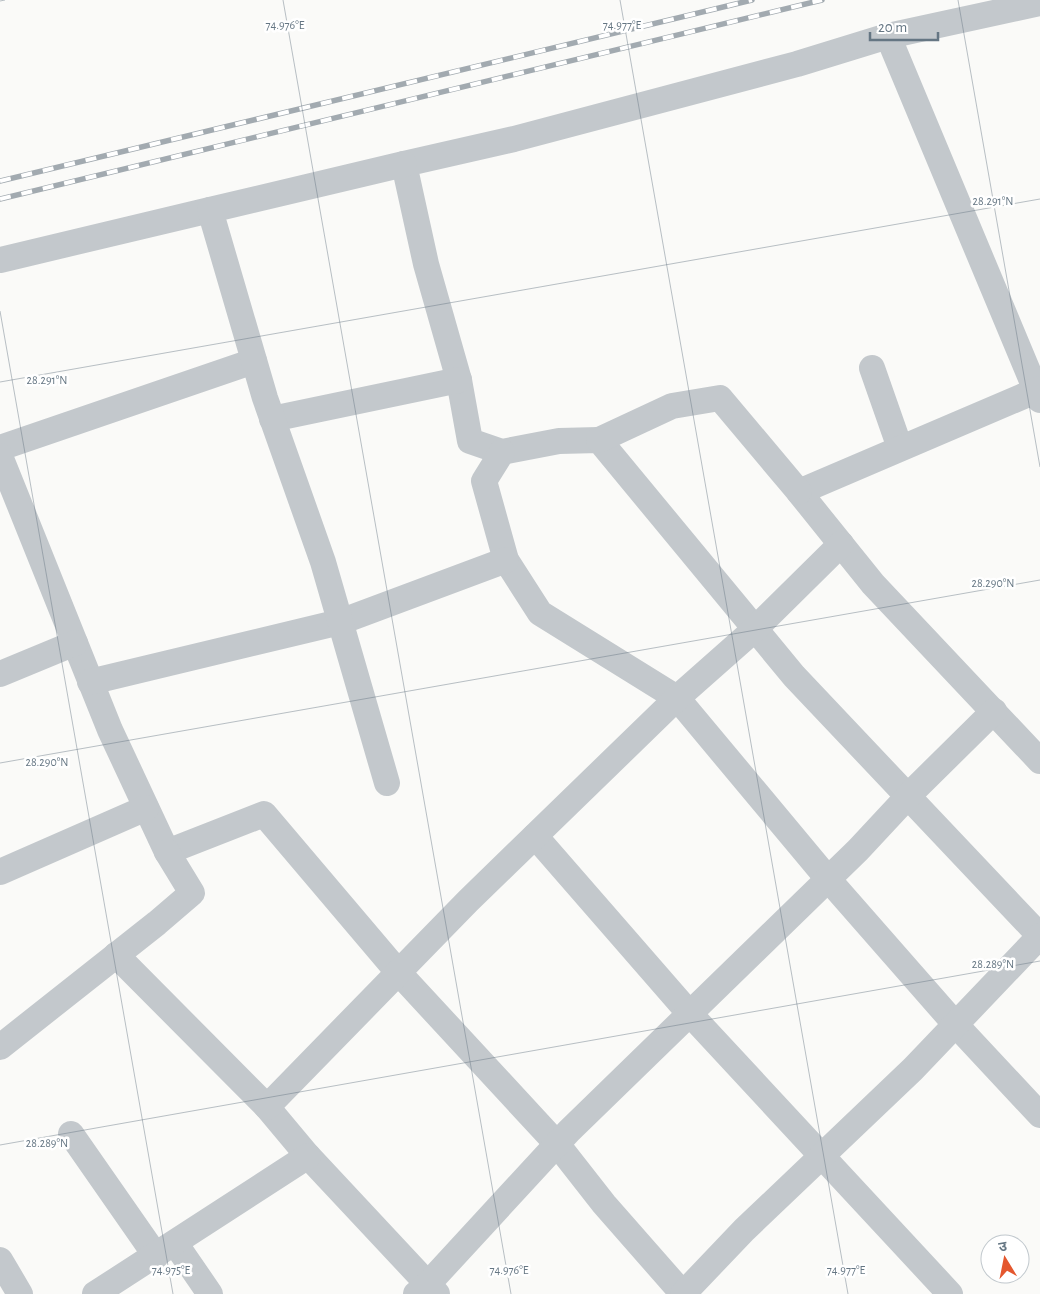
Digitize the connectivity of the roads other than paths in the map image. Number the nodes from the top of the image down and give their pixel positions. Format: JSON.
{"nodes":[{"id":1,"x":1040,"y":3,"type":"edge"},
{"id":2,"x":888,"y":36,"type":"junction"},
{"id":3,"x":404,"y":164,"type":"junction"},
{"id":4,"x":210,"y":210,"type":"junction"},
{"id":5,"x":0,"y":260,"type":"edge"},
{"id":6,"x":254,"y":361,"type":"junction"},
{"id":7,"x":872,"y":368,"type":"dead end"},
{"id":8,"x":459,"y":380,"type":"junction"},
{"id":9,"x":1039,"y":393,"type":"edge"},
{"id":10,"x":272,"y":419,"type":"junction"},
{"id":11,"x":599,"y":440,"type":"junction"},
{"id":12,"x":0,"y":448,"type":"edge"},
{"id":13,"x":900,"y":448,"type":"junction"},
{"id":14,"x":502,"y":452,"type":"junction"},
{"id":15,"x":0,"y":456,"type":"edge"},
{"id":16,"x":799,"y":492,"type":"junction"},
{"id":17,"x":10,"y":508,"type":"edge"},
{"id":18,"x":841,"y":544,"type":"junction"},
{"id":19,"x":506,"y":560,"type":"junction"},
{"id":20,"x":340,"y":622,"type":"junction"},
{"id":21,"x":755,"y":629,"type":"junction"},
{"id":22,"x":75,"y":643,"type":"junction"},
{"id":23,"x":0,"y":674,"type":"edge"},
{"id":24,"x":90,"y":682,"type":"junction"},
{"id":25,"x":677,"y":698,"type":"junction"},
{"id":26,"x":994,"y":711,"type":"junction"},
{"id":27,"x":1040,"y":761,"type":"edge"},
{"id":28,"x":387,"y":783,"type":"dead end"},
{"id":29,"x":907,"y":798,"type":"junction"},
{"id":30,"x":146,"y":808,"type":"junction"},
{"id":31,"x":535,"y":836,"type":"junction"},
{"id":32,"x":167,"y":852,"type":"junction"},
{"id":33,"x":0,"y":872,"type":"edge"},
{"id":34,"x":828,"y":879,"type":"junction"},
{"id":35,"x":1040,"y":936,"type":"edge"},
{"id":36,"x":116,"y":955,"type":"junction"},
{"id":37,"x":398,"y":972,"type":"junction"},
{"id":38,"x":690,"y":1014,"type":"junction"},
{"id":39,"x":956,"y":1024,"type":"junction"},
{"id":40,"x":0,"y":1047,"type":"edge"},
{"id":41,"x":267,"y":1107,"type":"junction"},
{"id":42,"x":1040,"y":1116,"type":"edge"},
{"id":43,"x":71,"y":1134,"type":"dead end"},
{"id":44,"x":557,"y":1144,"type":"junction"},
{"id":45,"x":308,"y":1156,"type":"junction"},
{"id":46,"x":821,"y":1156,"type":"junction"},
{"id":47,"x":165,"y":1250,"type":"junction"},
{"id":48,"x":0,"y":1260,"type":"edge"},
{"id":49,"x":427,"y":1291,"type":"edge"},
{"id":50,"x":99,"y":1293,"type":"edge"},
{"id":51,"x":20,"y":1294,"type":"edge"},
{"id":52,"x":210,"y":1294,"type":"edge"},
{"id":53,"x":683,"y":1294,"type":"edge"},
{"id":54,"x":950,"y":1294,"type":"edge"}],
"edges":[{"from":1,"to":2,"type":"street"},
{"from":2,"to":3,"type":"street"},
{"from":2,"to":9,"type":"street"},
{"from":3,"to":4,"type":"street"},
{"from":3,"to":8,"type":"street"},
{"from":4,"to":5,"type":"street"},
{"from":4,"to":6,"type":"street"},
{"from":6,"to":10,"type":"street"},
{"from":6,"to":12,"type":"street"},
{"from":7,"to":13,"type":"street"},
{"from":8,"to":10,"type":"street"},
{"from":8,"to":14,"type":"street"},
{"from":9,"to":13,"type":"street"},
{"from":10,"to":20,"type":"street"},
{"from":11,"to":14,"type":"street"},
{"from":11,"to":16,"type":"street"},
{"from":11,"to":21,"type":"street"},
{"from":13,"to":16,"type":"street"},
{"from":14,"to":19,"type":"street"},
{"from":15,"to":17,"type":"street"},
{"from":16,"to":18,"type":"street"},
{"from":17,"to":22,"type":"street"},
{"from":18,"to":21,"type":"street"},
{"from":18,"to":26,"type":"street"},
{"from":19,"to":20,"type":"street"},
{"from":19,"to":25,"type":"street"},
{"from":20,"to":24,"type":"street"},
{"from":20,"to":28,"type":"street"},
{"from":21,"to":25,"type":"street"},
{"from":21,"to":29,"type":"street"},
{"from":22,"to":23,"type":"street"},
{"from":22,"to":24,"type":"street"},
{"from":24,"to":30,"type":"street"},
{"from":25,"to":31,"type":"street"},
{"from":25,"to":34,"type":"street"},
{"from":26,"to":27,"type":"street"},
{"from":26,"to":29,"type":"street"},
{"from":29,"to":34,"type":"street"},
{"from":29,"to":35,"type":"street"},
{"from":30,"to":32,"type":"street"},
{"from":30,"to":33,"type":"street"},
{"from":31,"to":37,"type":"street"},
{"from":31,"to":38,"type":"street"},
{"from":32,"to":36,"type":"street"},
{"from":32,"to":37,"type":"street"},
{"from":34,"to":38,"type":"street"},
{"from":34,"to":39,"type":"street"},
{"from":35,"to":39,"type":"street"},
{"from":36,"to":40,"type":"street"},
{"from":36,"to":41,"type":"street"},
{"from":37,"to":41,"type":"street"},
{"from":37,"to":44,"type":"street"},
{"from":38,"to":44,"type":"street"},
{"from":38,"to":46,"type":"street"},
{"from":39,"to":42,"type":"street"},
{"from":39,"to":46,"type":"street"},
{"from":41,"to":45,"type":"street"},
{"from":43,"to":47,"type":"street"},
{"from":44,"to":49,"type":"street"},
{"from":44,"to":53,"type":"street"},
{"from":45,"to":47,"type":"street"},
{"from":45,"to":49,"type":"street"},
{"from":46,"to":53,"type":"street"},
{"from":46,"to":54,"type":"street"},
{"from":47,"to":50,"type":"street"},
{"from":47,"to":52,"type":"street"},
{"from":48,"to":51,"type":"street"}]}
